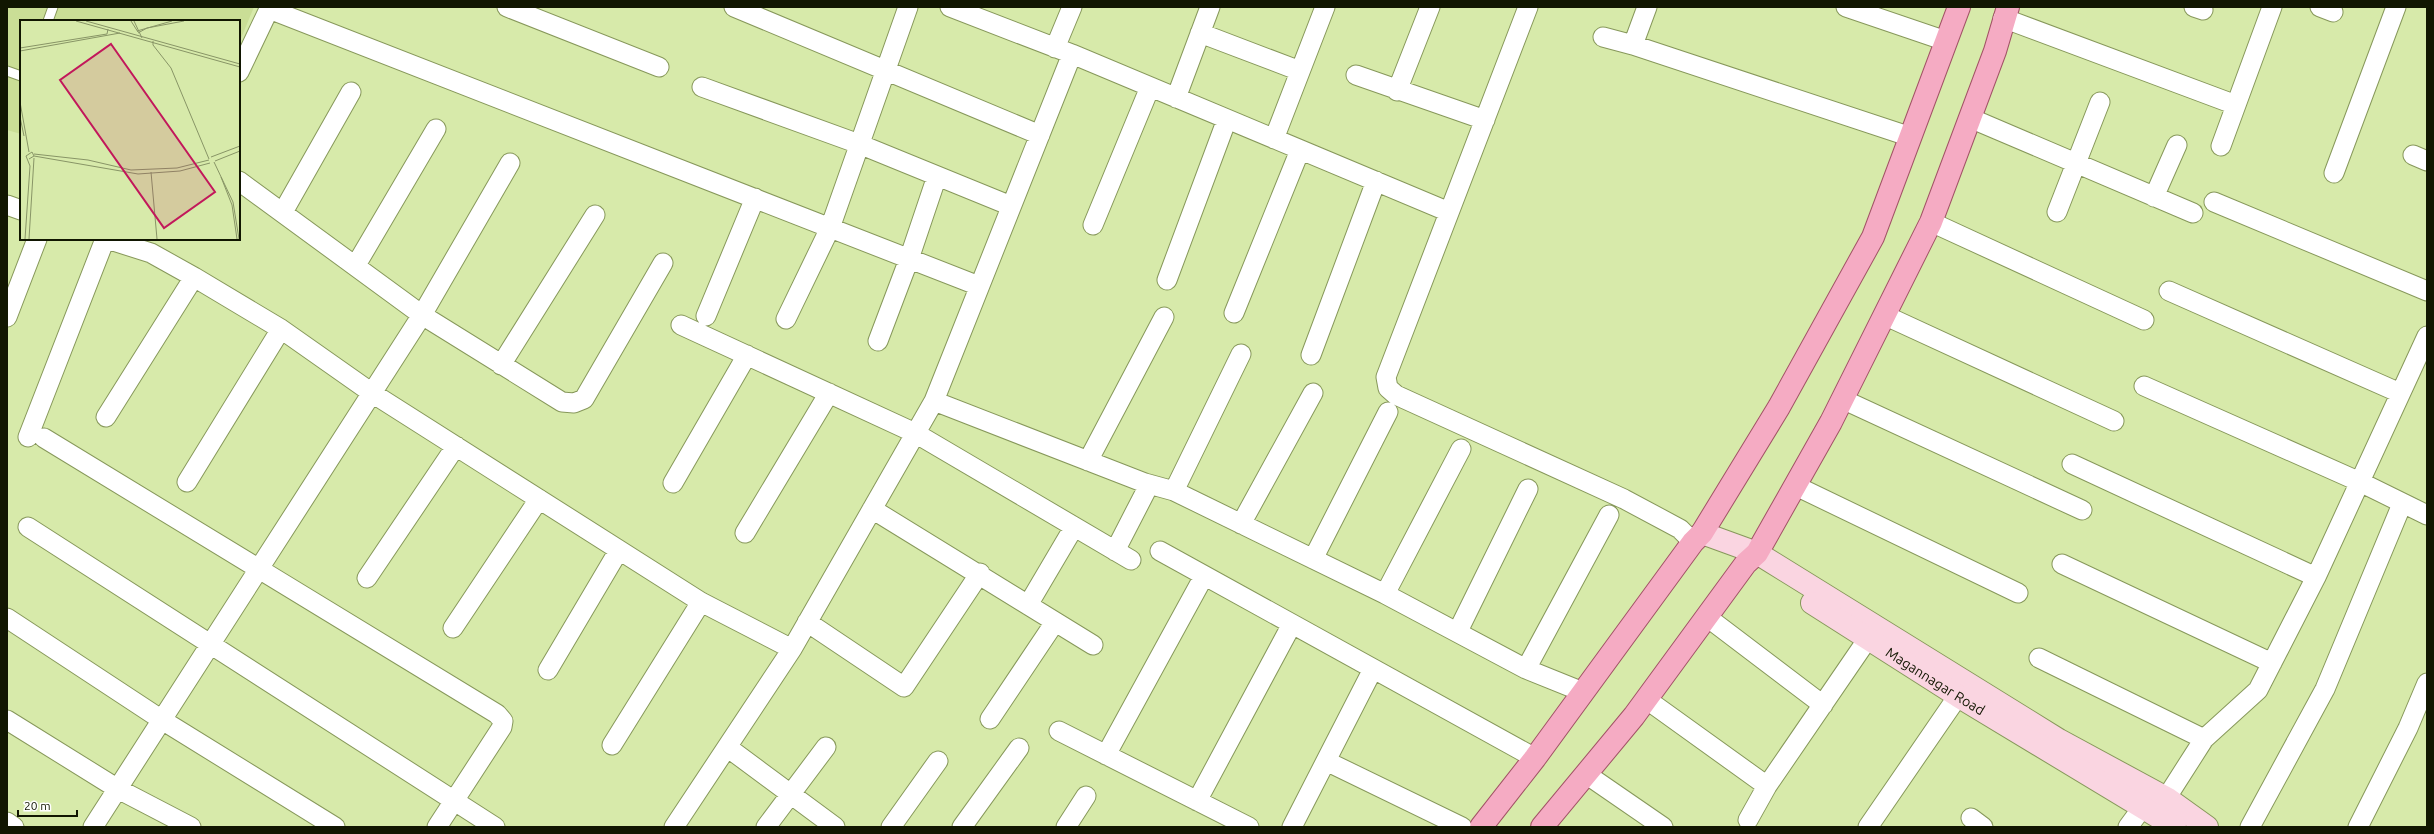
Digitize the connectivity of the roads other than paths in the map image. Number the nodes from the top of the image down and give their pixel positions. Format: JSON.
{"nodes":[{"id":1,"x":53,"y":7,"type":"edge"},
{"id":2,"x":507,"y":7,"type":"edge"},
{"id":3,"x":734,"y":7,"type":"edge"},
{"id":4,"x":908,"y":7,"type":"edge"},
{"id":5,"x":950,"y":7,"type":"edge"},
{"id":6,"x":1072,"y":7,"type":"edge"},
{"id":7,"x":1210,"y":7,"type":"edge"},
{"id":8,"x":1325,"y":7,"type":"edge"},
{"id":9,"x":1430,"y":7,"type":"edge"},
{"id":10,"x":1528,"y":7,"type":"edge"},
{"id":11,"x":1647,"y":7,"type":"edge"},
{"id":12,"x":1846,"y":7,"type":"edge"},
{"id":13,"x":1958,"y":7,"type":"edge"},
{"id":14,"x":2272,"y":7,"type":"edge"},
{"id":15,"x":2396,"y":7,"type":"edge"},
{"id":16,"x":270,"y":8,"type":"edge"},
{"id":17,"x":979,"y":12,"type":"edge"},
{"id":18,"x":2006,"y":13,"type":"edge"},
{"id":19,"x":48,"y":20,"type":"edge"},
{"id":20,"x":1200,"y":33,"type":"junction"},
{"id":21,"x":1603,"y":37,"type":"dead end"},
{"id":22,"x":1946,"y":41,"type":"junction"},
{"id":23,"x":1633,"y":45,"type":"junction"},
{"id":24,"x":1064,"y":51,"type":"junction"},
{"id":25,"x":659,"y":67,"type":"dead end"},
{"id":26,"x":240,"y":70,"type":"edge"},
{"id":27,"x":885,"y":70,"type":"junction"},
{"id":28,"x":7,"y":71,"type":"edge"},
{"id":29,"x":1300,"y":71,"type":"junction"},
{"id":30,"x":1356,"y":75,"type":"dead end"},
{"id":31,"x":20,"y":76,"type":"edge"},
{"id":32,"x":702,"y":87,"type":"dead end"},
{"id":33,"x":1150,"y":87,"type":"junction"},
{"id":34,"x":1397,"y":91,"type":"junction"},
{"id":35,"x":351,"y":92,"type":"dead end"},
{"id":36,"x":1176,"y":98,"type":"junction"},
{"id":37,"x":2100,"y":102,"type":"dead end"},
{"id":38,"x":2236,"y":105,"type":"junction"},
{"id":39,"x":1970,"y":118,"type":"junction"},
{"id":40,"x":1227,"y":119,"type":"junction"},
{"id":41,"x":1485,"y":120,"type":"junction"},
{"id":42,"x":436,"y":129,"type":"dead end"},
{"id":43,"x":1040,"y":135,"type":"junction"},
{"id":44,"x":1911,"y":137,"type":"junction"},
{"id":45,"x":1274,"y":139,"type":"junction"},
{"id":46,"x":859,"y":144,"type":"junction"},
{"id":47,"x":2177,"y":145,"type":"dead end"},
{"id":48,"x":2221,"y":146,"type":"dead end"},
{"id":49,"x":1300,"y":150,"type":"junction"},
{"id":50,"x":510,"y":163,"type":"dead end"},
{"id":51,"x":2076,"y":163,"type":"junction"},
{"id":52,"x":2334,"y":173,"type":"dead end"},
{"id":53,"x":937,"y":176,"type":"junction"},
{"id":54,"x":1376,"y":181,"type":"junction"},
{"id":55,"x":240,"y":182,"type":"edge"},
{"id":56,"x":2154,"y":197,"type":"junction"},
{"id":57,"x":756,"y":198,"type":"junction"},
{"id":58,"x":2214,"y":202,"type":"dead end"},
{"id":59,"x":7,"y":205,"type":"edge"},
{"id":60,"x":1011,"y":206,"type":"junction"},
{"id":61,"x":20,"y":210,"type":"edge"},
{"id":62,"x":283,"y":212,"type":"junction"},
{"id":63,"x":1450,"y":212,"type":"junction"},
{"id":64,"x":2057,"y":212,"type":"dead end"},
{"id":65,"x":2193,"y":214,"type":"dead end"},
{"id":66,"x":595,"y":215,"type":"dead end"},
{"id":67,"x":1931,"y":222,"type":"junction"},
{"id":68,"x":1093,"y":225,"type":"dead end"},
{"id":69,"x":830,"y":228,"type":"junction"},
{"id":70,"x":37,"y":240,"type":"edge"},
{"id":71,"x":106,"y":240,"type":"edge"},
{"id":72,"x":113,"y":240,"type":"edge"},
{"id":73,"x":155,"y":246,"type":"edge"},
{"id":74,"x":909,"y":259,"type":"junction"},
{"id":75,"x":663,"y":263,"type":"dead end"},
{"id":76,"x":356,"y":265,"type":"junction"},
{"id":77,"x":194,"y":276,"type":"junction"},
{"id":78,"x":1167,"y":280,"type":"dead end"},
{"id":79,"x":979,"y":286,"type":"junction"},
{"id":80,"x":2427,"y":291,"type":"edge"},
{"id":81,"x":2170,"y":292,"type":"dead end"},
{"id":82,"x":1234,"y":313,"type":"dead end"},
{"id":83,"x":422,"y":315,"type":"junction"},
{"id":84,"x":1884,"y":315,"type":"junction"},
{"id":85,"x":7,"y":316,"type":"edge"},
{"id":86,"x":706,"y":316,"type":"dead end"},
{"id":87,"x":1164,"y":317,"type":"dead end"},
{"id":88,"x":786,"y":319,"type":"dead end"},
{"id":89,"x":2144,"y":320,"type":"dead end"},
{"id":90,"x":681,"y":325,"type":"dead end"},
{"id":91,"x":281,"y":329,"type":"junction"},
{"id":92,"x":2427,"y":336,"type":"edge"},
{"id":93,"x":878,"y":341,"type":"dead end"},
{"id":94,"x":1241,"y":354,"type":"dead end"},
{"id":95,"x":747,"y":355,"type":"junction"},
{"id":96,"x":1311,"y":355,"type":"dead end"},
{"id":97,"x":501,"y":365,"type":"junction"},
{"id":98,"x":2144,"y":386,"type":"dead end"},
{"id":99,"x":372,"y":393,"type":"junction"},
{"id":100,"x":829,"y":393,"type":"junction"},
{"id":101,"x":1313,"y":393,"type":"dead end"},
{"id":102,"x":2400,"y":393,"type":"junction"},
{"id":103,"x":1842,"y":399,"type":"junction"},
{"id":104,"x":934,"y":401,"type":"junction"},
{"id":105,"x":1388,"y":412,"type":"dead end"},
{"id":106,"x":106,"y":417,"type":"dead end"},
{"id":107,"x":2114,"y":421,"type":"dead end"},
{"id":108,"x":915,"y":433,"type":"junction"},
{"id":109,"x":456,"y":446,"type":"junction"},
{"id":110,"x":1461,"y":449,"type":"dead end"},
{"id":111,"x":1088,"y":461,"type":"junction"},
{"id":112,"x":2072,"y":464,"type":"dead end"},
{"id":113,"x":187,"y":482,"type":"dead end"},
{"id":114,"x":2360,"y":482,"type":"junction"},
{"id":115,"x":673,"y":483,"type":"dead end"},
{"id":116,"x":1150,"y":485,"type":"junction"},
{"id":117,"x":1796,"y":486,"type":"junction"},
{"id":118,"x":1528,"y":489,"type":"dead end"},
{"id":119,"x":1174,"y":492,"type":"junction"},
{"id":120,"x":539,"y":499,"type":"junction"},
{"id":121,"x":2402,"y":504,"type":"junction"},
{"id":122,"x":872,"y":509,"type":"junction"},
{"id":123,"x":2082,"y":510,"type":"dead end"},
{"id":124,"x":1609,"y":515,"type":"dead end"},
{"id":125,"x":2427,"y":515,"type":"edge"},
{"id":126,"x":1241,"y":524,"type":"junction"},
{"id":127,"x":28,"y":526,"type":"dead end"},
{"id":128,"x":1074,"y":527,"type":"junction"},
{"id":129,"x":745,"y":533,"type":"dead end"},
{"id":130,"x":1692,"y":535,"type":"junction"},
{"id":131,"x":619,"y":550,"type":"junction"},
{"id":132,"x":1160,"y":551,"type":"dead end"},
{"id":133,"x":1751,"y":558,"type":"junction"},
{"id":134,"x":1313,"y":559,"type":"junction"},
{"id":135,"x":2062,"y":564,"type":"dead end"},
{"id":136,"x":259,"y":569,"type":"junction"},
{"id":137,"x":980,"y":573,"type":"junction"},
{"id":138,"x":1204,"y":576,"type":"junction"},
{"id":139,"x":2316,"y":577,"type":"junction"},
{"id":140,"x":368,"y":578,"type":"dead end"},
{"id":141,"x":2018,"y":593,"type":"dead end"},
{"id":142,"x":1385,"y":594,"type":"junction"},
{"id":143,"x":701,"y":602,"type":"junction"},
{"id":144,"x":1028,"y":605,"type":"junction"},
{"id":145,"x":1707,"y":616,"type":"junction"},
{"id":146,"x":7,"y":618,"type":"edge"},
{"id":147,"x":807,"y":622,"type":"junction"},
{"id":148,"x":1055,"y":622,"type":"junction"},
{"id":149,"x":1292,"y":624,"type":"junction"},
{"id":150,"x":454,"y":628,"type":"dead end"},
{"id":151,"x":1458,"y":631,"type":"junction"},
{"id":152,"x":1867,"y":640,"type":"junction"},
{"id":153,"x":211,"y":644,"type":"junction"},
{"id":154,"x":1094,"y":645,"type":"dead end"},
{"id":155,"x":792,"y":649,"type":"junction"},
{"id":156,"x":2039,"y":658,"type":"dead end"},
{"id":157,"x":2272,"y":662,"type":"junction"},
{"id":158,"x":1373,"y":669,"type":"junction"},
{"id":159,"x":1526,"y":669,"type":"junction"},
{"id":160,"x":548,"y":670,"type":"dead end"},
{"id":161,"x":2427,"y":683,"type":"edge"},
{"id":162,"x":1963,"y":690,"type":"junction"},
{"id":163,"x":1584,"y":692,"type":"junction"},
{"id":164,"x":1646,"y":699,"type":"junction"},
{"id":165,"x":1823,"y":705,"type":"junction"},
{"id":166,"x":7,"y":720,"type":"edge"},
{"id":167,"x":162,"y":720,"type":"junction"},
{"id":168,"x":990,"y":720,"type":"dead end"},
{"id":169,"x":1059,"y":732,"type":"dead end"},
{"id":170,"x":2204,"y":739,"type":"junction"},
{"id":171,"x":612,"y":745,"type":"dead end"},
{"id":172,"x":727,"y":747,"type":"junction"},
{"id":173,"x":826,"y":747,"type":"dead end"},
{"id":174,"x":1019,"y":748,"type":"dead end"},
{"id":175,"x":1106,"y":755,"type":"junction"},
{"id":176,"x":1535,"y":758,"type":"junction"},
{"id":177,"x":938,"y":761,"type":"dead end"},
{"id":178,"x":1326,"y":761,"type":"junction"},
{"id":179,"x":1586,"y":774,"type":"junction"},
{"id":180,"x":1767,"y":786,"type":"junction"},
{"id":181,"x":118,"y":789,"type":"junction"},
{"id":182,"x":791,"y":794,"type":"junction"},
{"id":183,"x":1086,"y":796,"type":"dead end"},
{"id":184,"x":455,"y":799,"type":"junction"},
{"id":185,"x":1196,"y":801,"type":"junction"},
{"id":186,"x":2155,"y":807,"type":"junction"},
{"id":187,"x":1748,"y":820,"type":"dead end"},
{"id":188,"x":7,"y":822,"type":"edge"},
{"id":189,"x":14,"y":827,"type":"edge"},
{"id":190,"x":94,"y":827,"type":"edge"},
{"id":191,"x":191,"y":827,"type":"edge"},
{"id":192,"x":335,"y":827,"type":"edge"},
{"id":193,"x":437,"y":827,"type":"edge"},
{"id":194,"x":495,"y":827,"type":"edge"},
{"id":195,"x":674,"y":827,"type":"edge"},
{"id":196,"x":766,"y":827,"type":"edge"},
{"id":197,"x":835,"y":827,"type":"edge"},
{"id":198,"x":891,"y":827,"type":"edge"},
{"id":199,"x":962,"y":827,"type":"edge"},
{"id":200,"x":1066,"y":827,"type":"edge"},
{"id":201,"x":1249,"y":827,"type":"edge"},
{"id":202,"x":1292,"y":827,"type":"edge"},
{"id":203,"x":1462,"y":827,"type":"edge"},
{"id":204,"x":1481,"y":827,"type":"edge"},
{"id":205,"x":1542,"y":827,"type":"edge"},
{"id":206,"x":1663,"y":827,"type":"edge"},
{"id":207,"x":1868,"y":827,"type":"edge"},
{"id":208,"x":2128,"y":827,"type":"edge"},
{"id":209,"x":2175,"y":827,"type":"edge"},
{"id":210,"x":2207,"y":827,"type":"edge"},
{"id":211,"x":2250,"y":827,"type":"edge"},
{"id":212,"x":2358,"y":827,"type":"edge"}],
"edges":[{"from":1,"to":19,"type":"lane"},
{"from":2,"to":25,"type":"street"},
{"from":3,"to":27,"type":"street"},
{"from":4,"to":27,"type":"street"},
{"from":5,"to":17,"type":"street"},
{"from":6,"to":24,"type":"street"},
{"from":7,"to":20,"type":"street"},
{"from":8,"to":29,"type":"street"},
{"from":9,"to":34,"type":"street"},
{"from":10,"to":41,"type":"street"},
{"from":11,"to":23,"type":"street"},
{"from":12,"to":22,"type":"street"},
{"from":13,"to":22,"type":"main road"},
{"from":14,"to":38,"type":"street"},
{"from":15,"to":52,"type":"street"},
{"from":16,"to":26,"type":"street"},
{"from":16,"to":57,"type":"street"},
{"from":17,"to":24,"type":"street"},
{"from":18,"to":38,"type":"street"},
{"from":18,"to":39,"type":"main road"},
{"from":20,"to":29,"type":"street"},
{"from":20,"to":36,"type":"street"},
{"from":21,"to":23,"type":"street"},
{"from":22,"to":44,"type":"main road"},
{"from":23,"to":44,"type":"street"},
{"from":24,"to":33,"type":"street"},
{"from":24,"to":43,"type":"street"},
{"from":27,"to":43,"type":"street"},
{"from":27,"to":46,"type":"street"},
{"from":28,"to":31,"type":"lane"},
{"from":29,"to":45,"type":"street"},
{"from":30,"to":34,"type":"street"},
{"from":32,"to":46,"type":"street"},
{"from":33,"to":36,"type":"street"},
{"from":33,"to":68,"type":"street"},
{"from":34,"to":41,"type":"street"},
{"from":35,"to":62,"type":"street"},
{"from":36,"to":40,"type":"street"},
{"from":37,"to":51,"type":"street"},
{"from":38,"to":48,"type":"street"},
{"from":39,"to":51,"type":"street"},
{"from":39,"to":67,"type":"main road"},
{"from":40,"to":45,"type":"street"},
{"from":40,"to":78,"type":"street"},
{"from":41,"to":63,"type":"street"},
{"from":42,"to":76,"type":"street"},
{"from":43,"to":60,"type":"street"},
{"from":44,"to":130,"type":"main road"},
{"from":45,"to":49,"type":"street"},
{"from":46,"to":53,"type":"street"},
{"from":46,"to":69,"type":"street"},
{"from":47,"to":56,"type":"street"},
{"from":49,"to":54,"type":"street"},
{"from":49,"to":82,"type":"street"},
{"from":50,"to":83,"type":"street"},
{"from":51,"to":56,"type":"street"},
{"from":51,"to":64,"type":"street"},
{"from":53,"to":60,"type":"street"},
{"from":53,"to":74,"type":"street"},
{"from":54,"to":63,"type":"street"},
{"from":54,"to":96,"type":"street"},
{"from":55,"to":62,"type":"street"},
{"from":56,"to":65,"type":"street"},
{"from":57,"to":69,"type":"street"},
{"from":57,"to":86,"type":"street"},
{"from":58,"to":80,"type":"street"},
{"from":59,"to":61,"type":"street"},
{"from":60,"to":79,"type":"street"},
{"from":62,"to":76,"type":"street"},
{"from":63,"to":130,"type":"street"},
{"from":66,"to":97,"type":"street"},
{"from":67,"to":84,"type":"main road"},
{"from":67,"to":89,"type":"street"},
{"from":69,"to":74,"type":"street"},
{"from":69,"to":88,"type":"street"},
{"from":70,"to":85,"type":"street"},
{"from":71,"to":136,"type":"street"},
{"from":72,"to":73,"type":"street"},
{"from":73,"to":77,"type":"street"},
{"from":74,"to":79,"type":"street"},
{"from":74,"to":93,"type":"street"},
{"from":75,"to":97,"type":"street"},
{"from":76,"to":83,"type":"street"},
{"from":77,"to":91,"type":"street"},
{"from":77,"to":106,"type":"street"},
{"from":79,"to":104,"type":"street"},
{"from":81,"to":102,"type":"street"},
{"from":83,"to":97,"type":"street"},
{"from":83,"to":99,"type":"street"},
{"from":84,"to":103,"type":"main road"},
{"from":84,"to":107,"type":"street"},
{"from":87,"to":111,"type":"street"},
{"from":90,"to":95,"type":"street"},
{"from":91,"to":99,"type":"street"},
{"from":91,"to":113,"type":"street"},
{"from":92,"to":102,"type":"street"},
{"from":94,"to":119,"type":"street"},
{"from":95,"to":100,"type":"street"},
{"from":95,"to":115,"type":"street"},
{"from":98,"to":114,"type":"street"},
{"from":99,"to":109,"type":"street"},
{"from":99,"to":136,"type":"street"},
{"from":100,"to":108,"type":"street"},
{"from":100,"to":129,"type":"street"},
{"from":101,"to":126,"type":"street"},
{"from":102,"to":114,"type":"street"},
{"from":103,"to":117,"type":"main road"},
{"from":103,"to":123,"type":"street"},
{"from":104,"to":108,"type":"street"},
{"from":104,"to":111,"type":"street"},
{"from":105,"to":134,"type":"street"},
{"from":108,"to":122,"type":"street"},
{"from":108,"to":128,"type":"street"},
{"from":109,"to":120,"type":"street"},
{"from":109,"to":140,"type":"street"},
{"from":110,"to":142,"type":"street"},
{"from":111,"to":116,"type":"street"},
{"from":112,"to":139,"type":"street"},
{"from":114,"to":121,"type":"street"},
{"from":114,"to":139,"type":"street"},
{"from":116,"to":119,"type":"street"},
{"from":116,"to":128,"type":"street"},
{"from":117,"to":133,"type":"main road"},
{"from":117,"to":141,"type":"street"},
{"from":118,"to":151,"type":"street"},
{"from":119,"to":126,"type":"street"},
{"from":120,"to":131,"type":"street"},
{"from":120,"to":150,"type":"street"},
{"from":121,"to":125,"type":"street"},
{"from":121,"to":211,"type":"street"},
{"from":122,"to":137,"type":"street"},
{"from":122,"to":147,"type":"street"},
{"from":124,"to":159,"type":"street"},
{"from":126,"to":134,"type":"street"},
{"from":127,"to":153,"type":"street"},
{"from":128,"to":144,"type":"street"},
{"from":130,"to":133,"type":"street"},
{"from":130,"to":163,"type":"main road"},
{"from":131,"to":143,"type":"street"},
{"from":131,"to":160,"type":"street"},
{"from":132,"to":138,"type":"street"},
{"from":133,"to":145,"type":"main road"},
{"from":133,"to":152,"type":"street","name":"Magannagar Road"},
{"from":133,"to":162,"type":"street","name":"Magannagar Road"},
{"from":134,"to":142,"type":"street"},
{"from":135,"to":157,"type":"street"},
{"from":136,"to":153,"type":"street"},
{"from":136,"to":184,"type":"street"},
{"from":137,"to":144,"type":"street"},
{"from":137,"to":147,"type":"street"},
{"from":138,"to":149,"type":"street"},
{"from":138,"to":175,"type":"street"},
{"from":139,"to":157,"type":"street"},
{"from":142,"to":151,"type":"street"},
{"from":143,"to":155,"type":"street"},
{"from":143,"to":171,"type":"street"},
{"from":144,"to":148,"type":"street"},
{"from":145,"to":164,"type":"main road"},
{"from":145,"to":165,"type":"street"},
{"from":146,"to":167,"type":"street"},
{"from":147,"to":155,"type":"street"},
{"from":148,"to":154,"type":"street"},
{"from":148,"to":168,"type":"street"},
{"from":149,"to":158,"type":"street"},
{"from":149,"to":185,"type":"street"},
{"from":151,"to":159,"type":"street"},
{"from":152,"to":162,"type":"street","name":"Magannagar Road"},
{"from":152,"to":165,"type":"street"},
{"from":153,"to":167,"type":"street"},
{"from":153,"to":184,"type":"street"},
{"from":155,"to":172,"type":"street"},
{"from":156,"to":170,"type":"street"},
{"from":157,"to":170,"type":"street"},
{"from":158,"to":176,"type":"street"},
{"from":158,"to":178,"type":"street"},
{"from":159,"to":163,"type":"street"},
{"from":161,"to":212,"type":"street"},
{"from":162,"to":186,"type":"street","name":"Magannagar Road"},
{"from":162,"to":207,"type":"street"},
{"from":163,"to":176,"type":"main road"},
{"from":164,"to":179,"type":"main road"},
{"from":164,"to":180,"type":"street"},
{"from":165,"to":180,"type":"street"},
{"from":166,"to":181,"type":"street"},
{"from":167,"to":181,"type":"street"},
{"from":167,"to":192,"type":"street"},
{"from":169,"to":175,"type":"street"},
{"from":170,"to":186,"type":"street"},
{"from":172,"to":182,"type":"street"},
{"from":172,"to":195,"type":"street"},
{"from":173,"to":182,"type":"street"},
{"from":174,"to":199,"type":"street"},
{"from":175,"to":185,"type":"street"},
{"from":176,"to":204,"type":"main road"},
{"from":177,"to":198,"type":"street"},
{"from":178,"to":202,"type":"street"},
{"from":178,"to":203,"type":"street"},
{"from":179,"to":205,"type":"main road"},
{"from":179,"to":206,"type":"street"},
{"from":180,"to":187,"type":"street"},
{"from":181,"to":190,"type":"street"},
{"from":181,"to":191,"type":"street"},
{"from":182,"to":196,"type":"street"},
{"from":182,"to":197,"type":"street"},
{"from":183,"to":200,"type":"street"},
{"from":184,"to":193,"type":"street"},
{"from":184,"to":194,"type":"street"},
{"from":185,"to":201,"type":"street"},
{"from":186,"to":208,"type":"street"},
{"from":186,"to":209,"type":"street","name":"Magannagar Road"},
{"from":186,"to":210,"type":"street","name":"Magannagar Road"},
{"from":188,"to":189,"type":"street"}]}
